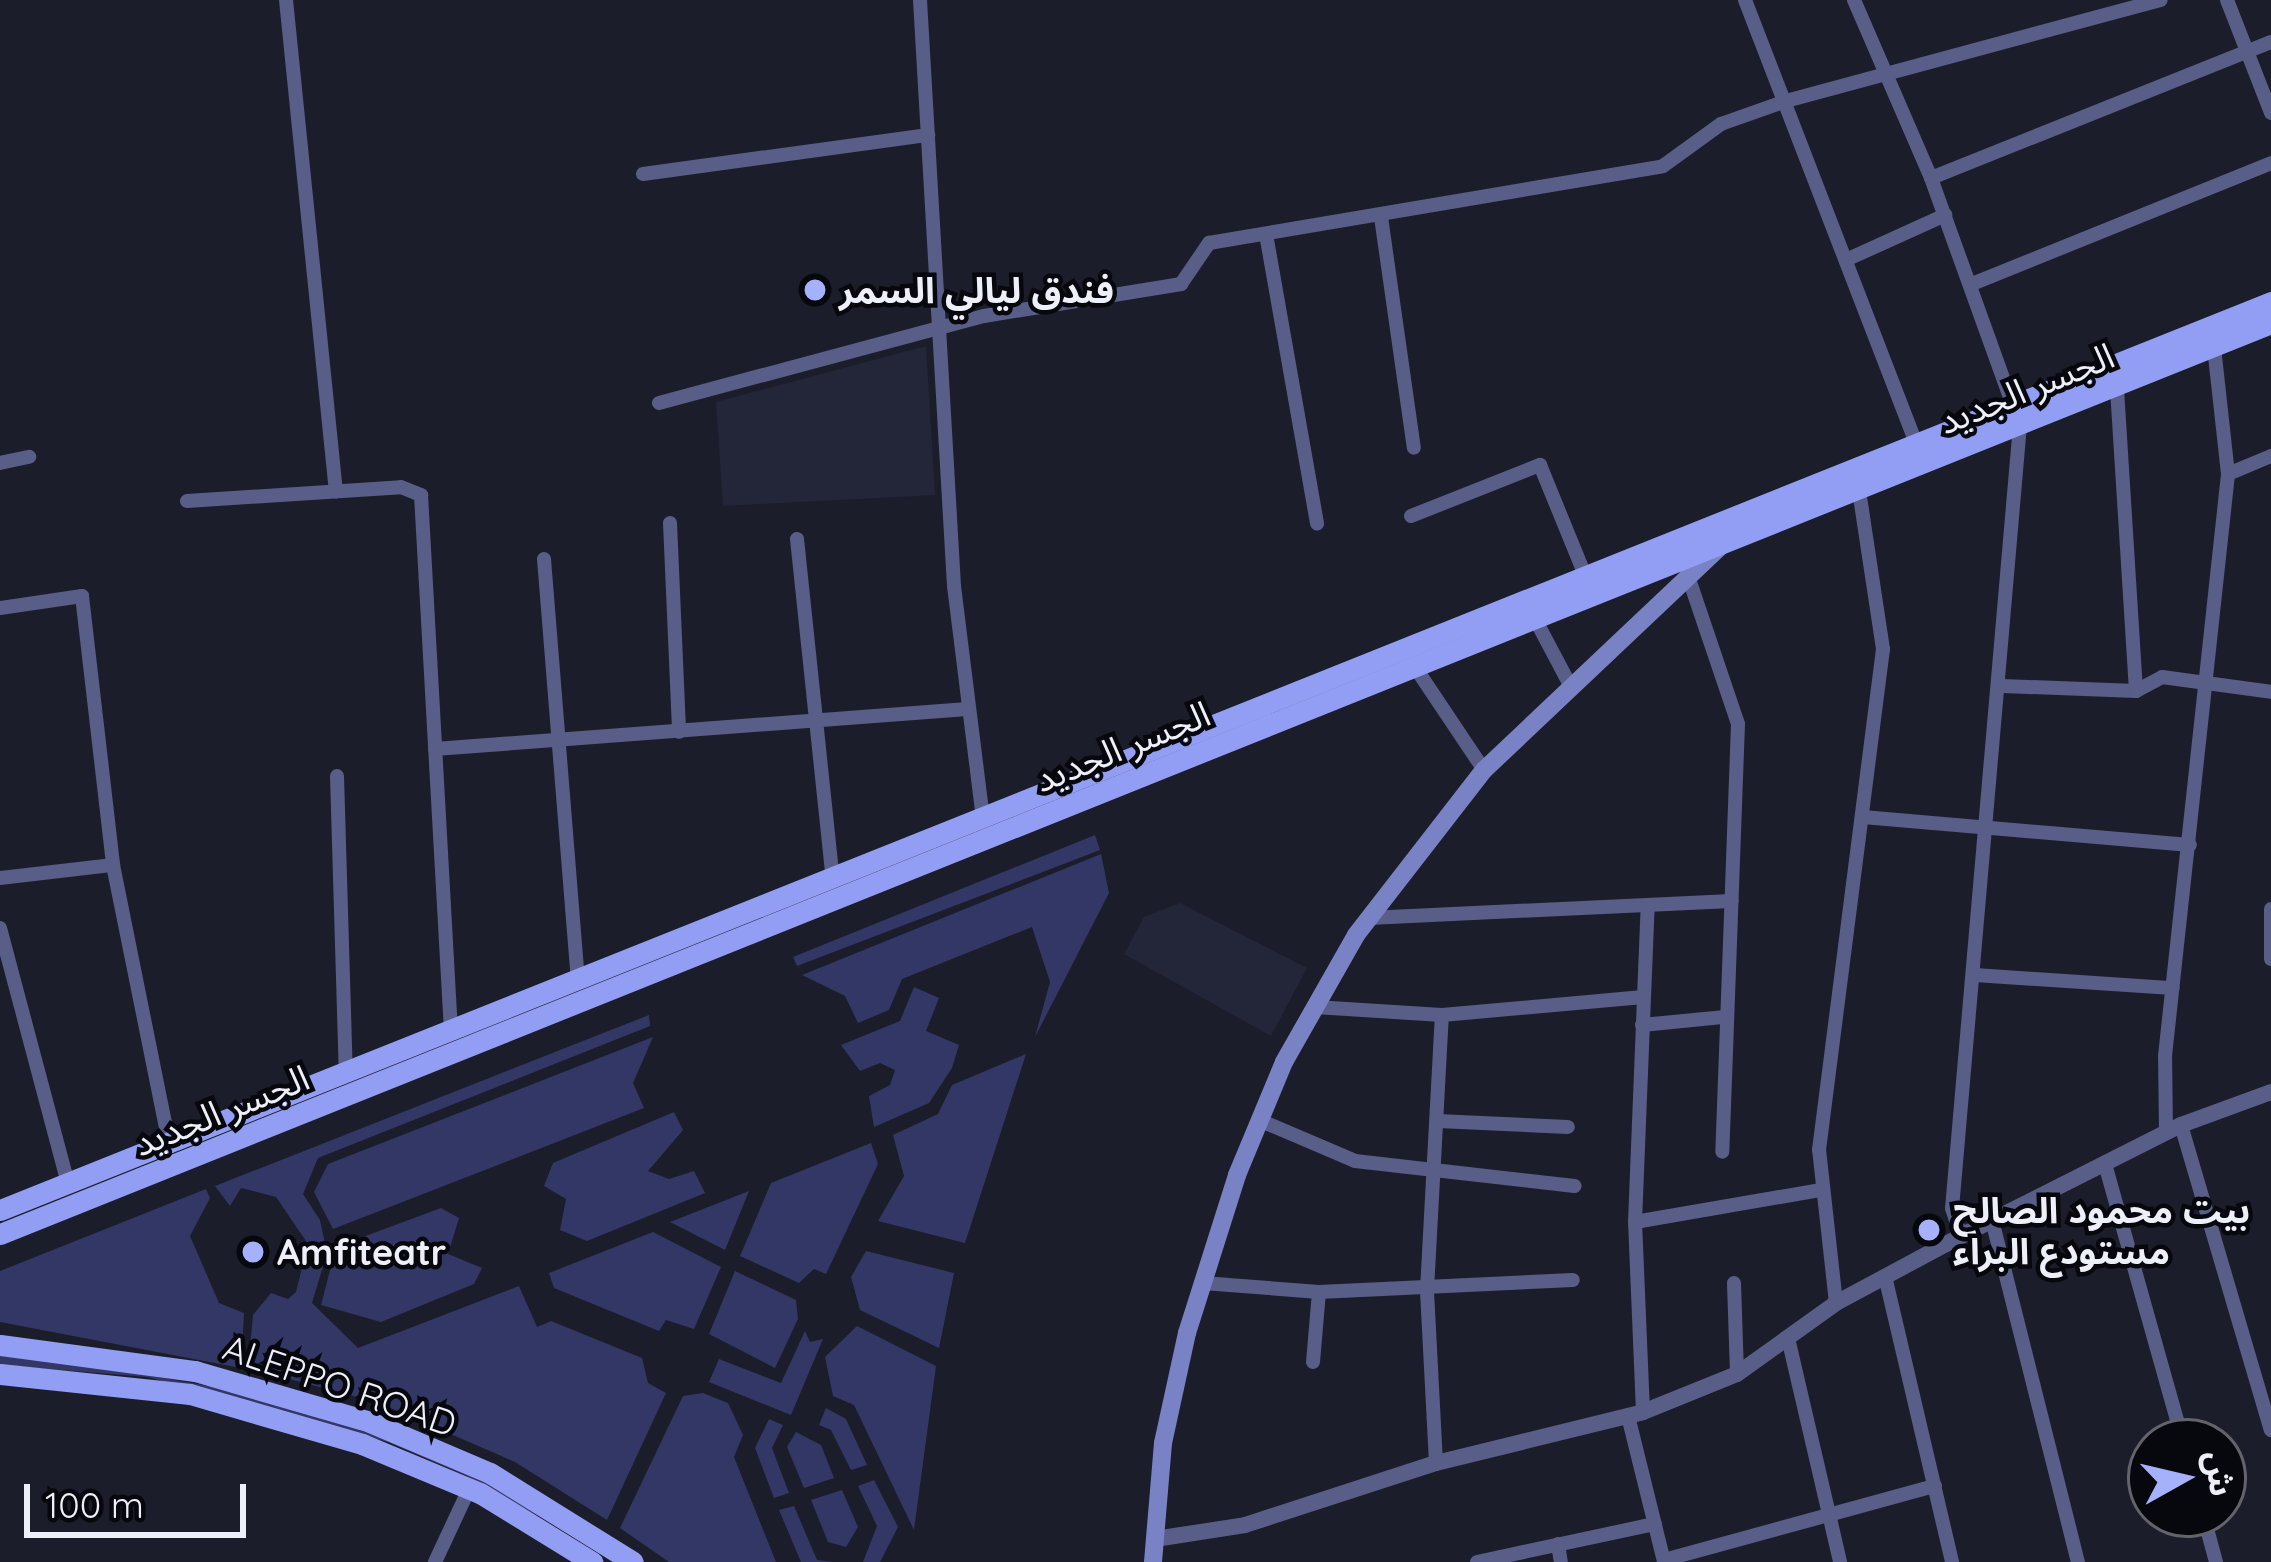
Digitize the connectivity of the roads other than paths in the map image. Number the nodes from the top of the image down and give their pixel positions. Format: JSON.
{"nodes":[{"id":1,"x":286,"y":0,"type":"edge"},
{"id":2,"x":920,"y":0,"type":"edge"},
{"id":3,"x":1745,"y":0,"type":"edge"},
{"id":4,"x":1854,"y":0,"type":"edge"},
{"id":5,"x":2161,"y":0,"type":"edge"},
{"id":6,"x":2227,"y":0,"type":"edge"},
{"id":7,"x":2271,"y":42,"type":"edge"},
{"id":8,"x":2246,"y":53,"type":"junction"},
{"id":9,"x":1882,"y":72,"type":"junction"},
{"id":10,"x":1786,"y":101,"type":"junction"},
{"id":11,"x":2271,"y":113,"type":"edge"},
{"id":12,"x":928,"y":135,"type":"junction"},
{"id":13,"x":2271,"y":163,"type":"edge"},
{"id":14,"x":643,"y":173,"type":"dead end"},
{"id":15,"x":1931,"y":178,"type":"junction"},
{"id":16,"x":1945,"y":215,"type":"junction"},
{"id":17,"x":1381,"y":217,"type":"junction"},
{"id":18,"x":1265,"y":234,"type":"junction"},
{"id":19,"x":1848,"y":259,"type":"junction"},
{"id":20,"x":1972,"y":284,"type":"junction"},
{"id":21,"x":2271,"y":302,"type":"edge"},
{"id":22,"x":2271,"y":323,"type":"edge"},
{"id":23,"x":939,"y":329,"type":"junction"},
{"id":24,"x":2214,"y":348,"type":"junction"},
{"id":25,"x":2116,"y":387,"type":"junction"},
{"id":26,"x":659,"y":403,"type":"dead end"},
{"id":27,"x":2018,"y":416,"type":"junction"},
{"id":28,"x":1414,"y":448,"type":"dead end"},
{"id":29,"x":1918,"y":448,"type":"junction"},
{"id":30,"x":2271,"y":455,"type":"edge"},
{"id":31,"x":29,"y":457,"type":"dead end"},
{"id":32,"x":0,"y":464,"type":"edge"},
{"id":33,"x":2228,"y":474,"type":"junction"},
{"id":34,"x":336,"y":491,"type":"junction"},
{"id":35,"x":1859,"y":491,"type":"junction"},
{"id":36,"x":187,"y":501,"type":"dead end"},
{"id":37,"x":1411,"y":516,"type":"dead end"},
{"id":38,"x":670,"y":524,"type":"dead end"},
{"id":39,"x":1317,"y":524,"type":"dead end"},
{"id":40,"x":797,"y":539,"type":"dead end"},
{"id":41,"x":1724,"y":544,"type":"junction"},
{"id":42,"x":544,"y":559,"type":"dead end"},
{"id":43,"x":1586,"y":578,"type":"junction"},
{"id":44,"x":1689,"y":579,"type":"junction"},
{"id":45,"x":0,"y":608,"type":"edge"},
{"id":46,"x":1534,"y":617,"type":"junction"},
{"id":47,"x":1413,"y":664,"type":"junction"},
{"id":48,"x":2205,"y":683,"type":"junction"},
{"id":49,"x":2002,"y":686,"type":"junction"},
{"id":50,"x":1571,"y":687,"type":"junction"},
{"id":51,"x":2137,"y":691,"type":"junction"},
{"id":52,"x":2271,"y":692,"type":"edge"},
{"id":53,"x":967,"y":709,"type":"junction"},
{"id":54,"x":816,"y":721,"type":"junction"},
{"id":55,"x":679,"y":731,"type":"junction"},
{"id":56,"x":559,"y":741,"type":"junction"},
{"id":57,"x":435,"y":749,"type":"junction"},
{"id":58,"x":1484,"y":770,"type":"junction"},
{"id":59,"x":337,"y":776,"type":"dead end"},
{"id":60,"x":1864,"y":817,"type":"junction"},
{"id":61,"x":983,"y":819,"type":"junction"},
{"id":62,"x":1989,"y":828,"type":"junction"},
{"id":63,"x":2190,"y":844,"type":"junction"},
{"id":64,"x":113,"y":865,"type":"junction"},
{"id":65,"x":0,"y":878,"type":"edge"},
{"id":66,"x":833,"y":880,"type":"junction"},
{"id":67,"x":1732,"y":901,"type":"junction"},
{"id":68,"x":1648,"y":905,"type":"junction"},
{"id":69,"x":2271,"y":910,"type":"edge"},
{"id":70,"x":1369,"y":918,"type":"junction"},
{"id":71,"x":0,"y":928,"type":"edge"},
{"id":72,"x":2271,"y":958,"type":"edge"},
{"id":73,"x":1975,"y":975,"type":"junction"},
{"id":74,"x":578,"y":982,"type":"junction"},
{"id":75,"x":2173,"y":988,"type":"junction"},
{"id":76,"x":1643,"y":997,"type":"junction"},
{"id":77,"x":1315,"y":1007,"type":"junction"},
{"id":78,"x":1442,"y":1015,"type":"junction"},
{"id":79,"x":1724,"y":1017,"type":"junction"},
{"id":80,"x":1642,"y":1025,"type":"junction"},
{"id":81,"x":451,"y":1032,"type":"junction"},
{"id":82,"x":346,"y":1074,"type":"junction"},
{"id":83,"x":2271,"y":1092,"type":"edge"},
{"id":84,"x":1259,"y":1120,"type":"junction"},
{"id":85,"x":1438,"y":1121,"type":"junction"},
{"id":86,"x":1568,"y":1127,"type":"dead end"},
{"id":87,"x":2173,"y":1129,"type":"junction"},
{"id":88,"x":170,"y":1143,"type":"junction"},
{"id":89,"x":1722,"y":1152,"type":"dead end"},
{"id":90,"x":2105,"y":1164,"type":"junction"},
{"id":91,"x":1433,"y":1174,"type":"junction"},
{"id":92,"x":68,"y":1183,"type":"junction"},
{"id":93,"x":1575,"y":1186,"type":"dead end"},
{"id":94,"x":1821,"y":1190,"type":"junction"},
{"id":95,"x":0,"y":1210,"type":"edge"},
{"id":96,"x":1993,"y":1220,"type":"junction"},
{"id":97,"x":1635,"y":1222,"type":"junction"},
{"id":98,"x":0,"y":1234,"type":"edge"},
{"id":99,"x":1960,"y":1237,"type":"junction"},
{"id":100,"x":1885,"y":1276,"type":"junction"},
{"id":101,"x":1574,"y":1280,"type":"dead end"},
{"id":102,"x":1203,"y":1283,"type":"junction"},
{"id":103,"x":1734,"y":1283,"type":"dead end"},
{"id":104,"x":1427,"y":1290,"type":"junction"},
{"id":105,"x":1319,"y":1292,"type":"junction"},
{"id":106,"x":1836,"y":1303,"type":"junction"},
{"id":107,"x":1788,"y":1338,"type":"junction"},
{"id":108,"x":0,"y":1345,"type":"edge"},
{"id":109,"x":1313,"y":1362,"type":"dead end"},
{"id":110,"x":0,"y":1374,"type":"edge"},
{"id":111,"x":1737,"y":1374,"type":"junction"},
{"id":112,"x":1636,"y":1414,"type":"junction"},
{"id":113,"x":2176,"y":1418,"type":"edge"},
{"id":114,"x":2271,"y":1430,"type":"edge"},
{"id":115,"x":1436,"y":1463,"type":"junction"},
{"id":116,"x":1935,"y":1486,"type":"junction"},
{"id":117,"x":469,"y":1489,"type":"junction"},
{"id":118,"x":1830,"y":1515,"type":"junction"},
{"id":119,"x":1655,"y":1525,"type":"junction"},
{"id":120,"x":1155,"y":1539,"type":"junction"},
{"id":121,"x":1558,"y":1544,"type":"junction"},
{"id":122,"x":1664,"y":1561,"type":"edge"},
{"id":123,"x":435,"y":1562,"type":"edge"},
{"id":124,"x":592,"y":1562,"type":"edge"},
{"id":125,"x":633,"y":1562,"type":"edge"},
{"id":126,"x":1154,"y":1562,"type":"edge"},
{"id":127,"x":1477,"y":1562,"type":"edge"},
{"id":128,"x":1561,"y":1562,"type":"edge"},
{"id":129,"x":1840,"y":1562,"type":"edge"},
{"id":130,"x":1952,"y":1562,"type":"edge"},
{"id":131,"x":2078,"y":1562,"type":"edge"}],
"edges":[{"from":1,"to":34,"type":"street"},
{"from":2,"to":12,"type":"street"},
{"from":3,"to":10,"type":"street"},
{"from":4,"to":9,"type":"street"},
{"from":5,"to":9,"type":"street"},
{"from":6,"to":8,"type":"street"},
{"from":7,"to":8,"type":"street"},
{"from":8,"to":11,"type":"street"},
{"from":8,"to":15,"type":"street"},
{"from":9,"to":10,"type":"street"},
{"from":9,"to":15,"type":"street"},
{"from":10,"to":17,"type":"street"},
{"from":10,"to":19,"type":"street"},
{"from":12,"to":14,"type":"street"},
{"from":12,"to":23,"type":"street"},
{"from":13,"to":20,"type":"street"},
{"from":15,"to":16,"type":"street"},
{"from":16,"to":19,"type":"street"},
{"from":16,"to":20,"type":"street"},
{"from":17,"to":18,"type":"street"},
{"from":17,"to":28,"type":"street"},
{"from":18,"to":23,"type":"street"},
{"from":18,"to":39,"type":"street"},
{"from":19,"to":29,"type":"street"},
{"from":20,"to":27,"type":"street"},
{"from":21,"to":27,"type":"main road","name":"الجسر الجديد"},
{"from":22,"to":24,"type":"main road","name":"الجسر الجديد"},
{"from":23,"to":26,"type":"street"},
{"from":23,"to":53,"type":"street"},
{"from":24,"to":25,"type":"main road","name":"الجسر الجديد"},
{"from":24,"to":33,"type":"street"},
{"from":25,"to":27,"type":"main road","name":"الجسر الجديد"},
{"from":25,"to":51,"type":"street"},
{"from":27,"to":29,"type":"main road","name":"الجسر الجديد"},
{"from":27,"to":35,"type":"main road","name":"الجسر الجديد"},
{"from":27,"to":49,"type":"street"},
{"from":29,"to":43,"type":"main road","name":"الجسر الجديد"},
{"from":30,"to":33,"type":"street"},
{"from":31,"to":32,"type":"street"},
{"from":33,"to":48,"type":"street"},
{"from":34,"to":36,"type":"street"},
{"from":34,"to":57,"type":"street"},
{"from":35,"to":41,"type":"main road","name":"الجسر الجديد"},
{"from":35,"to":60,"type":"street"},
{"from":37,"to":43,"type":"street"},
{"from":38,"to":55,"type":"street"},
{"from":40,"to":54,"type":"street"},
{"from":41,"to":44,"type":"main road"},
{"from":41,"to":46,"type":"main road","name":"الجسر الجديد"},
{"from":42,"to":56,"type":"street"},
{"from":43,"to":61,"type":"main road","name":"الجسر الجديد"},
{"from":44,"to":50,"type":"main road"},
{"from":44,"to":67,"type":"street"},
{"from":45,"to":64,"type":"street"},
{"from":46,"to":47,"type":"main road","name":"الجسر الجديد"},
{"from":46,"to":50,"type":"street"},
{"from":47,"to":58,"type":"street"},
{"from":47,"to":98,"type":"main road","name":"الجسر الجديد"},
{"from":48,"to":51,"type":"street"},
{"from":48,"to":52,"type":"street"},
{"from":48,"to":63,"type":"street"},
{"from":49,"to":51,"type":"street"},
{"from":49,"to":62,"type":"street"},
{"from":50,"to":58,"type":"main road"},
{"from":53,"to":54,"type":"street"},
{"from":53,"to":61,"type":"street"},
{"from":54,"to":55,"type":"street"},
{"from":54,"to":66,"type":"street"},
{"from":55,"to":56,"type":"street"},
{"from":56,"to":57,"type":"street"},
{"from":56,"to":74,"type":"street"},
{"from":57,"to":81,"type":"street"},
{"from":58,"to":70,"type":"main road"},
{"from":59,"to":82,"type":"street"},
{"from":60,"to":62,"type":"street"},
{"from":60,"to":94,"type":"street"},
{"from":61,"to":66,"type":"main road","name":"الجسر الجديد"},
{"from":62,"to":63,"type":"street"},
{"from":62,"to":73,"type":"street"},
{"from":63,"to":75,"type":"street"},
{"from":64,"to":65,"type":"street"},
{"from":64,"to":88,"type":"street"},
{"from":66,"to":74,"type":"main road","name":"الجسر الجديد"},
{"from":67,"to":68,"type":"street"},
{"from":67,"to":79,"type":"street"},
{"from":68,"to":70,"type":"street"},
{"from":68,"to":76,"type":"street"},
{"from":69,"to":72,"type":"street"},
{"from":70,"to":77,"type":"main road"},
{"from":71,"to":92,"type":"street"},
{"from":73,"to":75,"type":"street"},
{"from":73,"to":99,"type":"street"},
{"from":74,"to":81,"type":"main road","name":"الجسر الجديد"},
{"from":75,"to":87,"type":"street"},
{"from":76,"to":78,"type":"street"},
{"from":76,"to":80,"type":"street"},
{"from":77,"to":78,"type":"street"},
{"from":77,"to":84,"type":"main road"},
{"from":78,"to":85,"type":"street"},
{"from":79,"to":80,"type":"street"},
{"from":79,"to":89,"type":"street"},
{"from":80,"to":97,"type":"street"},
{"from":81,"to":82,"type":"main road","name":"الجسر الجديد"},
{"from":82,"to":88,"type":"main road","name":"الجسر الجديد"},
{"from":83,"to":87,"type":"street"},
{"from":84,"to":91,"type":"street"},
{"from":84,"to":102,"type":"main road"},
{"from":85,"to":86,"type":"street"},
{"from":85,"to":91,"type":"street"},
{"from":87,"to":90,"type":"street"},
{"from":87,"to":114,"type":"street"},
{"from":88,"to":92,"type":"main road","name":"الجسر الجديد"},
{"from":90,"to":96,"type":"street"},
{"from":90,"to":113,"type":"street"},
{"from":91,"to":93,"type":"street"},
{"from":91,"to":104,"type":"street"},
{"from":92,"to":95,"type":"main road","name":"الجسر الجديد"},
{"from":94,"to":97,"type":"street"},
{"from":94,"to":106,"type":"street"},
{"from":96,"to":99,"type":"street"},
{"from":96,"to":131,"type":"street"},
{"from":97,"to":112,"type":"street"},
{"from":99,"to":100,"type":"street"},
{"from":100,"to":106,"type":"street"},
{"from":100,"to":116,"type":"street"},
{"from":101,"to":104,"type":"street"},
{"from":102,"to":105,"type":"street"},
{"from":102,"to":120,"type":"main road"},
{"from":103,"to":111,"type":"street"},
{"from":104,"to":105,"type":"street"},
{"from":104,"to":115,"type":"street"},
{"from":105,"to":109,"type":"street"},
{"from":106,"to":107,"type":"street"},
{"from":107,"to":111,"type":"street"},
{"from":107,"to":118,"type":"street"},
{"from":108,"to":125,"type":"main road","name":"ALEPPO ROAD"},
{"from":110,"to":117,"type":"main road","name":"ALEPPO ROAD"},
{"from":111,"to":112,"type":"street"},
{"from":112,"to":115,"type":"street"},
{"from":112,"to":119,"type":"street"},
{"from":115,"to":120,"type":"street"},
{"from":116,"to":118,"type":"street"},
{"from":116,"to":130,"type":"street"},
{"from":117,"to":123,"type":"street"},
{"from":117,"to":124,"type":"main road","name":"ALEPPO ROAD"},
{"from":118,"to":122,"type":"street"},
{"from":118,"to":129,"type":"street"},
{"from":119,"to":121,"type":"street"},
{"from":119,"to":122,"type":"street"},
{"from":120,"to":126,"type":"main road"},
{"from":121,"to":127,"type":"street"},
{"from":121,"to":128,"type":"street"}]}
